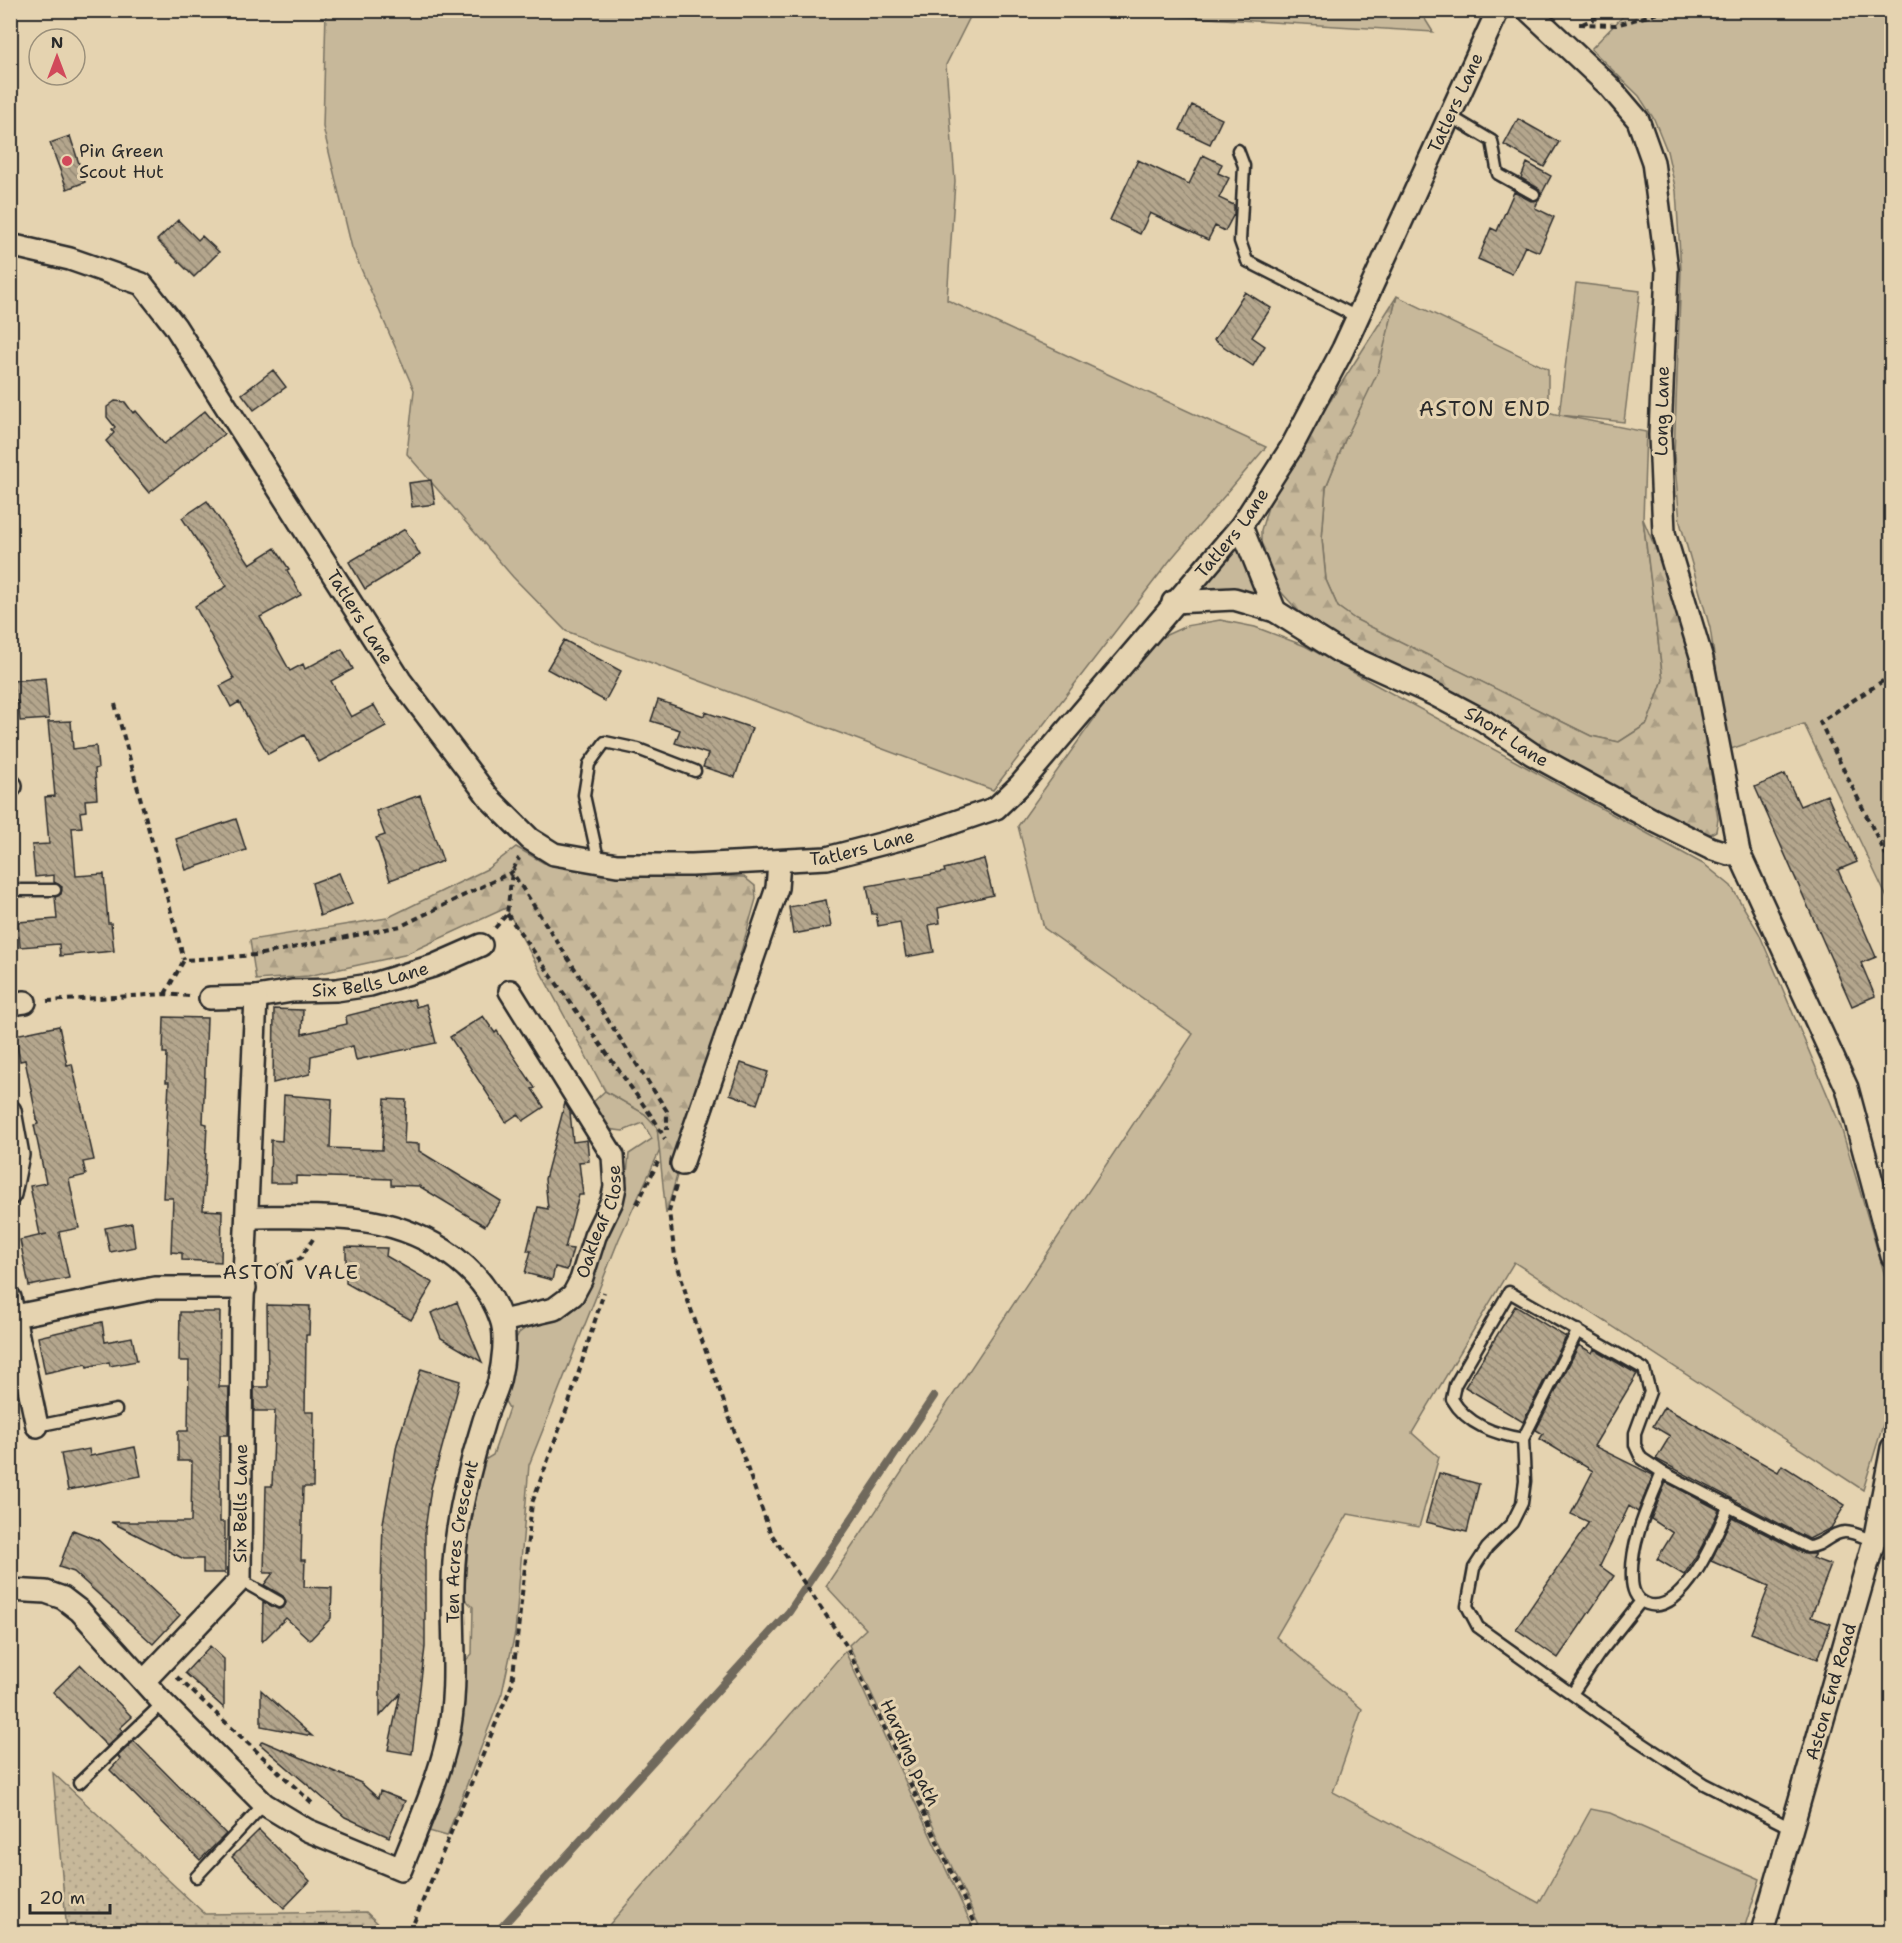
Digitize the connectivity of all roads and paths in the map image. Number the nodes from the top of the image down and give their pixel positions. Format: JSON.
{"nodes":[{"id":1,"x":1498,"y":10,"type":"edge"},
{"id":2,"x":1528,"y":10,"type":"edge"},
{"id":3,"x":1615,"y":10,"type":"edge"},
{"id":4,"x":1669,"y":10,"type":"edge"},
{"id":5,"x":1580,"y":24,"type":"junction"},
{"id":6,"x":1549,"y":33,"type":"junction"},
{"id":7,"x":1450,"y":116,"type":"junction"},
{"id":8,"x":1238,"y":150,"type":"dead end"},
{"id":9,"x":1534,"y":194,"type":"dead end"},
{"id":10,"x":10,"y":245,"type":"edge"},
{"id":11,"x":1357,"y":317,"type":"junction"},
{"id":12,"x":1241,"y":526,"type":"junction"},
{"id":13,"x":1173,"y":602,"type":"junction"},
{"id":14,"x":1275,"y":611,"type":"junction"},
{"id":15,"x":1892,"y":675,"type":"edge"},
{"id":16,"x":115,"y":704,"type":"dead end"},
{"id":17,"x":695,"y":771,"type":"dead end"},
{"id":18,"x":1739,"y":853,"type":"junction"},
{"id":19,"x":599,"y":863,"type":"junction"},
{"id":20,"x":779,"y":863,"type":"junction"},
{"id":21,"x":1892,"y":867,"type":"edge"},
{"id":22,"x":512,"y":872,"type":"dead end"},
{"id":23,"x":10,"y":890,"type":"edge"},
{"id":24,"x":55,"y":890,"type":"dead end"},
{"id":25,"x":507,"y":914,"type":"junction"},
{"id":26,"x":481,"y":945,"type":"joint"},
{"id":27,"x":184,"y":960,"type":"dead end"},
{"id":28,"x":510,"y":991,"type":"dead end"},
{"id":29,"x":256,"y":997,"type":"junction"},
{"id":30,"x":210,"y":998,"type":"joint"},
{"id":31,"x":18,"y":1003,"type":"edge"},
{"id":32,"x":10,"y":1111,"type":"edge"},
{"id":33,"x":668,"y":1144,"type":"dead end"},
{"id":34,"x":662,"y":1154,"type":"dead end"},
{"id":35,"x":682,"y":1164,"type":"dead end"},
{"id":36,"x":10,"y":1194,"type":"edge"},
{"id":37,"x":636,"y":1205,"type":"dead end"},
{"id":38,"x":669,"y":1212,"type":"dead end"},
{"id":39,"x":247,"y":1217,"type":"junction"},
{"id":40,"x":335,"y":1218,"type":"junction"},
{"id":41,"x":1892,"y":1256,"type":"edge"},
{"id":42,"x":245,"y":1288,"type":"junction"},
{"id":43,"x":605,"y":1289,"type":"dead end"},
{"id":44,"x":12,"y":1310,"type":"edge"},
{"id":45,"x":502,"y":1321,"type":"junction"},
{"id":46,"x":1578,"y":1330,"type":"junction"},
{"id":47,"x":117,"y":1410,"type":"dead end"},
{"id":48,"x":37,"y":1426,"type":"joint"},
{"id":49,"x":1523,"y":1439,"type":"junction"},
{"id":50,"x":1892,"y":1448,"type":"edge"},
{"id":51,"x":1662,"y":1472,"type":"junction"},
{"id":52,"x":1887,"y":1500,"type":"edge"},
{"id":53,"x":1729,"y":1505,"type":"junction"},
{"id":54,"x":1874,"y":1541,"type":"junction"},
{"id":55,"x":240,"y":1580,"type":"junction"},
{"id":56,"x":10,"y":1590,"type":"edge"},
{"id":57,"x":1641,"y":1601,"type":"junction"},
{"id":58,"x":279,"y":1602,"type":"dead end"},
{"id":59,"x":162,"y":1662,"type":"junction"},
{"id":60,"x":144,"y":1681,"type":"junction"},
{"id":61,"x":1572,"y":1694,"type":"junction"},
{"id":62,"x":163,"y":1703,"type":"junction"},
{"id":63,"x":79,"y":1783,"type":"dead end"},
{"id":64,"x":264,"y":1803,"type":"junction"},
{"id":65,"x":315,"y":1806,"type":"dead end"},
{"id":66,"x":1791,"y":1828,"type":"junction"},
{"id":67,"x":196,"y":1877,"type":"dead end"},
{"id":68,"x":410,"y":1932,"type":"edge"},
{"id":69,"x":979,"y":1932,"type":"edge"},
{"id":70,"x":1762,"y":1932,"type":"edge"}],
"edges":[{"from":1,"to":7,"type":"street","name":"Tatlers Lane"},
{"from":2,"to":6,"type":"street","name":"Long Lane"},
{"from":3,"to":5,"type":"path"},
{"from":4,"to":5,"type":"path"},
{"from":5,"to":6,"type":"path"},
{"from":6,"to":18,"type":"street","name":"Long Lane"},
{"from":7,"to":9,"type":"lane"},
{"from":7,"to":11,"type":"street","name":"Tatlers Lane"},
{"from":8,"to":11,"type":"lane"},
{"from":10,"to":19,"type":"street","name":"Tatlers Lane"},
{"from":11,"to":12,"type":"street","name":"Tatlers Lane"},
{"from":12,"to":13,"type":"street","name":"Tatlers Lane"},
{"from":12,"to":14,"type":"street"},
{"from":13,"to":14,"type":"street","name":"Short Lane"},
{"from":13,"to":20,"type":"street","name":"Tatlers Lane"},
{"from":14,"to":18,"type":"street","name":"Short Lane"},
{"from":15,"to":21,"type":"path"},
{"from":16,"to":27,"type":"path"},
{"from":17,"to":19,"type":"lane"},
{"from":18,"to":41,"type":"street","name":"Long Lane"},
{"from":19,"to":20,"type":"street","name":"Tatlers Lane"},
{"from":20,"to":35,"type":"street"},
{"from":22,"to":25,"type":"path"},
{"from":23,"to":24,"type":"lane"},
{"from":25,"to":26,"type":"path"},
{"from":25,"to":33,"type":"path"},
{"from":26,"to":29,"type":"street","name":"Six Bells Lane"},
{"from":28,"to":45,"type":"street","name":"Oakleaf Close"},
{"from":29,"to":30,"type":"street","name":"Six Bells Lane"},
{"from":29,"to":39,"type":"street"},
{"from":30,"to":31,"type":"path"},
{"from":32,"to":36,"type":"street"},
{"from":34,"to":37,"type":"path"},
{"from":38,"to":69,"type":"path","name":"Harding path"},
{"from":39,"to":40,"type":"street"},
{"from":39,"to":42,"type":"street"},
{"from":40,"to":42,"type":"path"},
{"from":40,"to":45,"type":"street"},
{"from":42,"to":44,"type":"street"},
{"from":42,"to":55,"type":"street","name":"Six Bells Lane"},
{"from":43,"to":68,"type":"path"},
{"from":44,"to":48,"type":"street"},
{"from":45,"to":64,"type":"street","name":"Ten Acres Crescent"},
{"from":46,"to":49,"type":"lane"},
{"from":46,"to":49,"type":"lane"},
{"from":46,"to":51,"type":"lane"},
{"from":47,"to":48,"type":"lane"},
{"from":49,"to":61,"type":"lane"},
{"from":50,"to":52,"type":"street","name":"Aston End Road"},
{"from":51,"to":53,"type":"lane"},
{"from":51,"to":57,"type":"lane"},
{"from":52,"to":54,"type":"street","name":"Aston End Road"},
{"from":53,"to":54,"type":"lane"},
{"from":53,"to":57,"type":"lane"},
{"from":54,"to":66,"type":"street","name":"Aston End Road"},
{"from":55,"to":58,"type":"lane"},
{"from":55,"to":59,"type":"street","name":"Six Bells Lane"},
{"from":56,"to":60,"type":"street","name":"Ten Acres Crescent"},
{"from":57,"to":61,"type":"lane"},
{"from":59,"to":60,"type":"street","name":"Six Bells Lane"},
{"from":59,"to":65,"type":"path"},
{"from":60,"to":62,"type":"street","name":"Ten Acres Crescent"},
{"from":61,"to":66,"type":"lane"},
{"from":62,"to":63,"type":"lane"},
{"from":62,"to":64,"type":"street","name":"Ten Acres Crescent"},
{"from":64,"to":67,"type":"lane"},
{"from":66,"to":70,"type":"street","name":"Aston End Road"}]}
